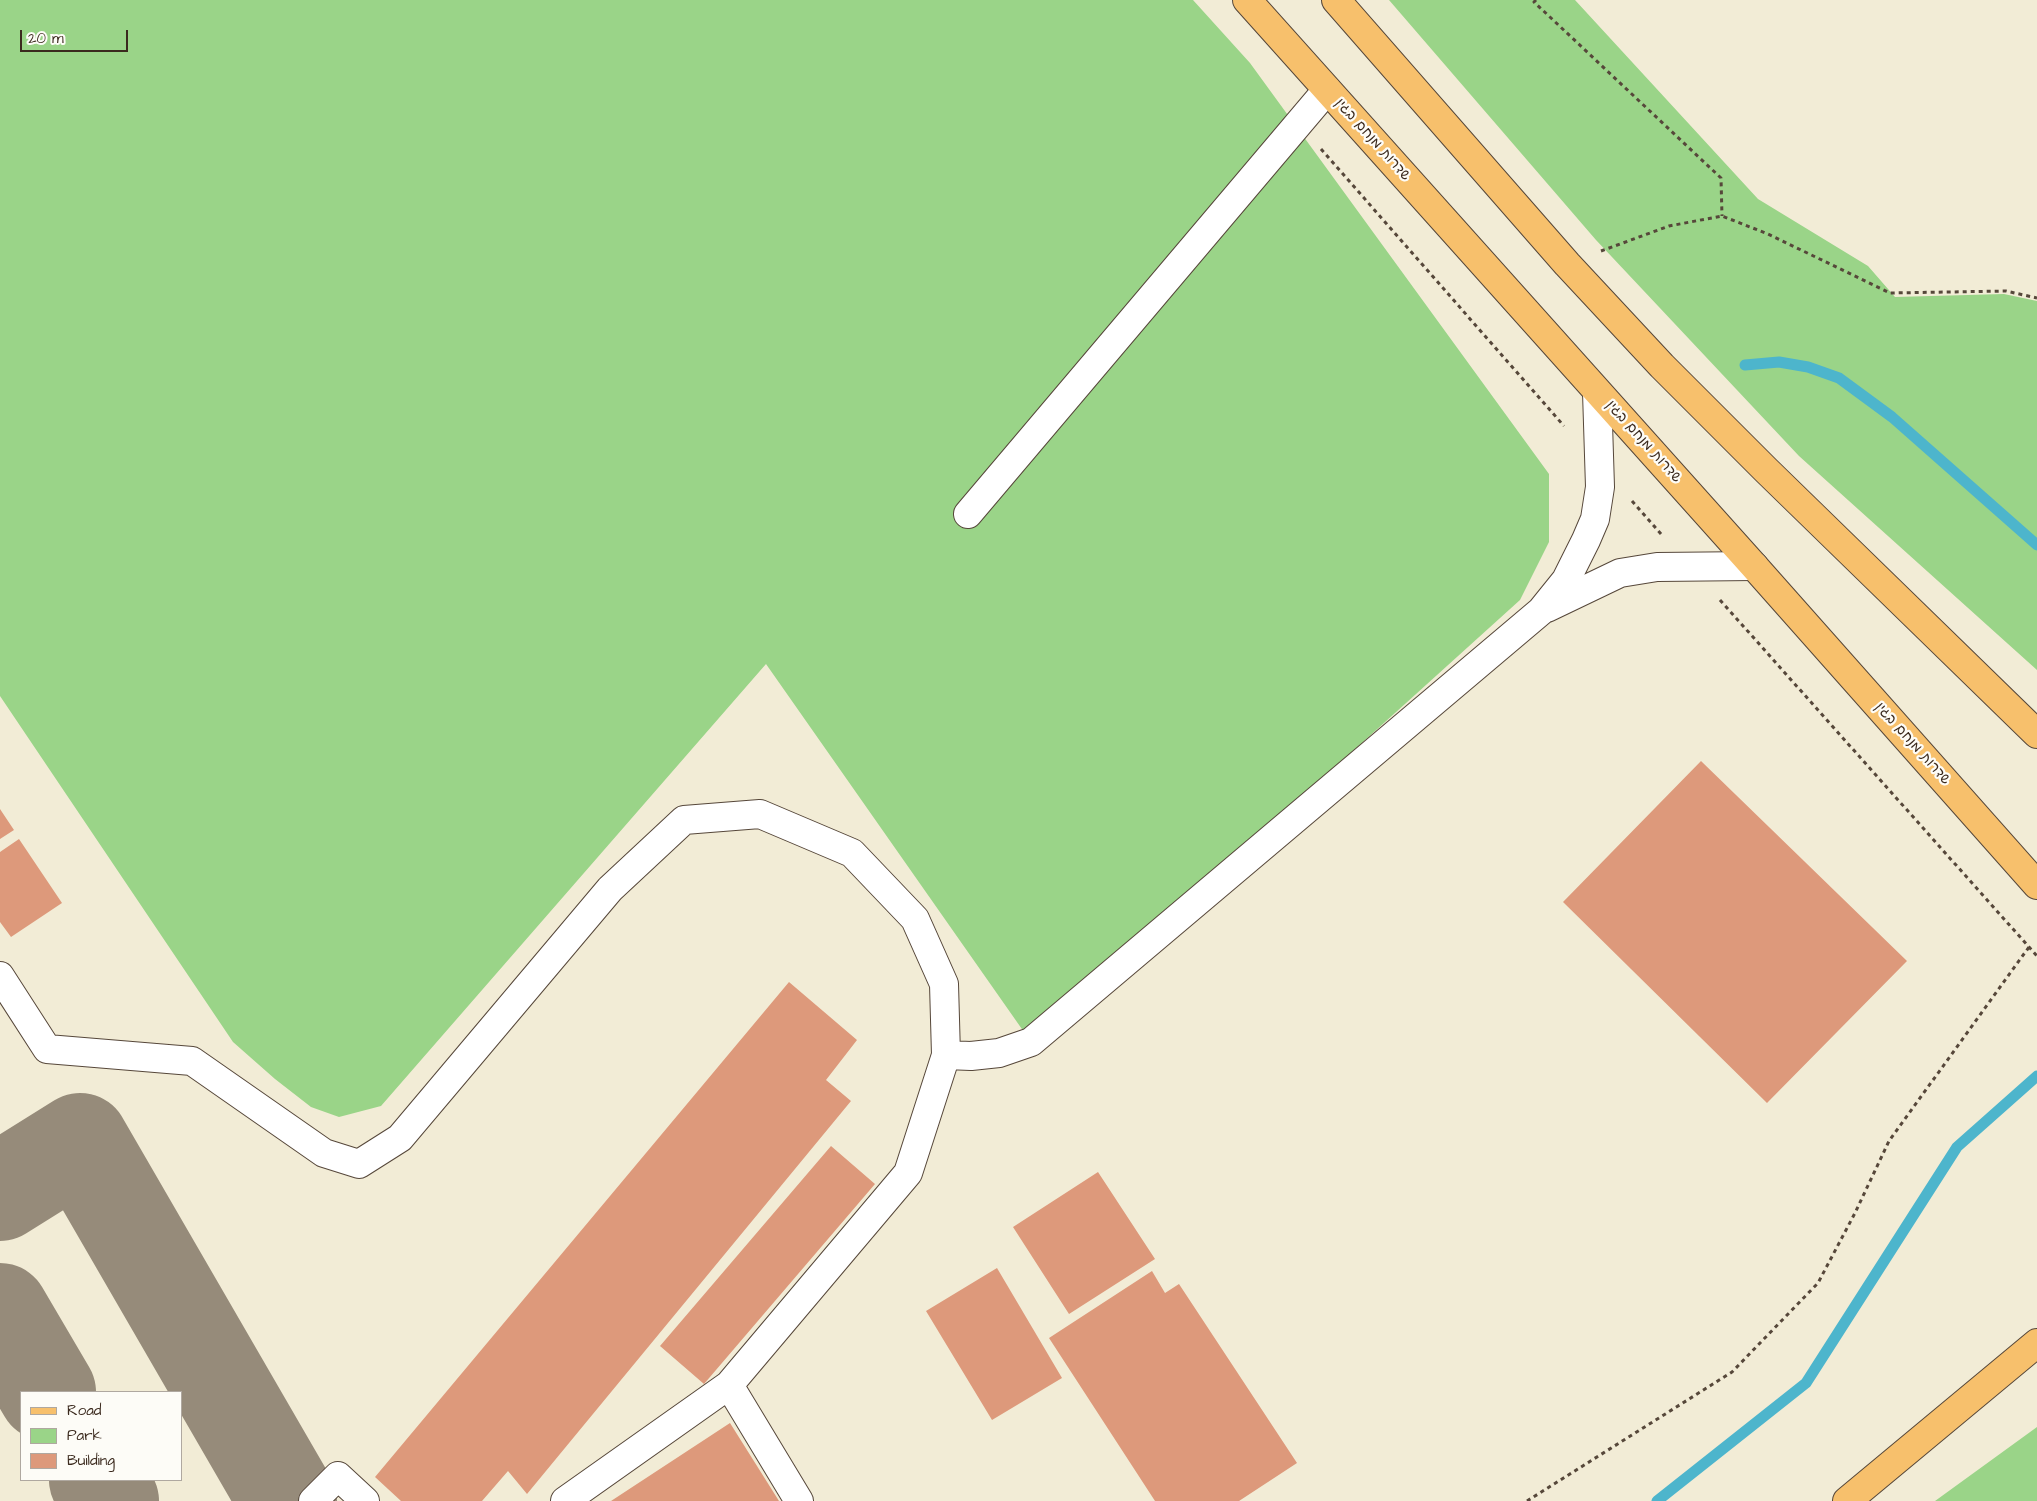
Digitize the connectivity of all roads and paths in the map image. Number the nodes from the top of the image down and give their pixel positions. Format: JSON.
{"nodes":[{"id":1,"x":1247,"y":0,"type":"edge"},
{"id":2,"x":1336,"y":0,"type":"edge"},
{"id":3,"x":1536,"y":0,"type":"edge"},
{"id":4,"x":1327,"y":90,"type":"junction"},
{"id":5,"x":1722,"y":216,"type":"junction"},
{"id":6,"x":1567,"y":264,"type":"junction"},
{"id":7,"x":2037,"y":298,"type":"edge"},
{"id":8,"x":1598,"y":392,"type":"junction"},
{"id":9,"x":968,"y":514,"type":"dead end"},
{"id":10,"x":1754,"y":566,"type":"junction"},
{"id":11,"x":1541,"y":611,"type":"junction"},
{"id":12,"x":2037,"y":734,"type":"edge"},
{"id":13,"x":2037,"y":885,"type":"edge"},
{"id":14,"x":2029,"y":948,"type":"dead end"},
{"id":15,"x":0,"y":976,"type":"edge"},
{"id":16,"x":946,"y":1055,"type":"junction"},
{"id":17,"x":2037,"y":1343,"type":"edge"},
{"id":18,"x":729,"y":1385,"type":"junction"},
{"id":19,"x":314,"y":1501,"type":"edge"},
{"id":20,"x":365,"y":1501,"type":"edge"},
{"id":21,"x":565,"y":1501,"type":"edge"},
{"id":22,"x":799,"y":1501,"type":"edge"},
{"id":23,"x":1528,"y":1501,"type":"edge"},
{"id":24,"x":1847,"y":1501,"type":"edge"}],
"edges":[{"from":1,"to":4,"type":"main road","name":"שדרות מנחם בגין"},
{"from":2,"to":6,"type":"main road"},
{"from":3,"to":5,"type":"path"},
{"from":4,"to":8,"type":"main road","name":"שדרות מנחם בגין"},
{"from":4,"to":9,"type":"street"},
{"from":5,"to":6,"type":"path"},
{"from":5,"to":7,"type":"path"},
{"from":6,"to":12,"type":"main road"},
{"from":8,"to":10,"type":"main road","name":"שדרות מנחם בגין"},
{"from":8,"to":11,"type":"street"},
{"from":10,"to":11,"type":"street"},
{"from":10,"to":13,"type":"main road","name":"שדרות מנחם בגין"},
{"from":11,"to":16,"type":"street"},
{"from":14,"to":23,"type":"path"},
{"from":15,"to":16,"type":"street"},
{"from":16,"to":18,"type":"street"},
{"from":17,"to":24,"type":"main road"},
{"from":18,"to":21,"type":"street"},
{"from":18,"to":22,"type":"street"},
{"from":19,"to":20,"type":"street"}]}
